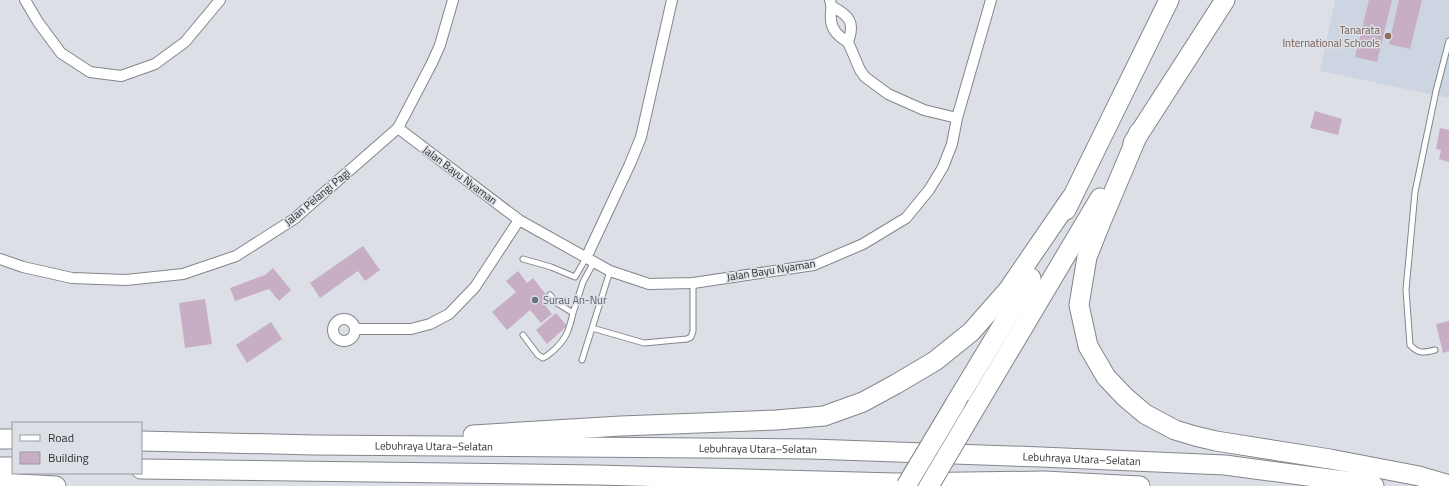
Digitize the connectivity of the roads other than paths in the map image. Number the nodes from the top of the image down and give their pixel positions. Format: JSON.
{"nodes":[{"id":1,"x":25,"y":0,"type":"edge"},
{"id":2,"x":220,"y":0,"type":"edge"},
{"id":3,"x":453,"y":0,"type":"edge"},
{"id":4,"x":672,"y":0,"type":"edge"},
{"id":5,"x":991,"y":0,"type":"edge"},
{"id":6,"x":1168,"y":0,"type":"edge"},
{"id":7,"x":1225,"y":0,"type":"edge"},
{"id":8,"x":831,"y":4,"type":"edge"},
{"id":9,"x":1449,"y":41,"type":"edge"},
{"id":10,"x":848,"y":42,"type":"junction"},
{"id":11,"x":957,"y":118,"type":"junction"},
{"id":12,"x":398,"y":128,"type":"junction"},
{"id":13,"x":1140,"y":132,"type":"junction"},
{"id":14,"x":1071,"y":198,"type":"junction"},
{"id":15,"x":519,"y":220,"type":"junction"},
{"id":16,"x":0,"y":259,"type":"edge"},
{"id":17,"x":523,"y":259,"type":"dead end"},
{"id":18,"x":590,"y":260,"type":"junction"},
{"id":19,"x":610,"y":271,"type":"junction"},
{"id":20,"x":575,"y":277,"type":"junction"},
{"id":21,"x":583,"y":282,"type":"junction"},
{"id":22,"x":693,"y":283,"type":"junction"},
{"id":23,"x":550,"y":295,"type":"dead end"},
{"id":24,"x":573,"y":313,"type":"junction"},
{"id":25,"x":592,"y":328,"type":"junction"},
{"id":26,"x":355,"y":329,"type":"dead end"},
{"id":27,"x":523,"y":335,"type":"dead end"},
{"id":28,"x":1435,"y":350,"type":"dead end"},
{"id":29,"x":582,"y":360,"type":"dead end"},
{"id":30,"x":0,"y":438,"type":"edge"},
{"id":31,"x":12,"y":439,"type":"edge"},
{"id":32,"x":142,"y":440,"type":"edge"},
{"id":33,"x":314,"y":445,"type":"junction"},
{"id":34,"x":0,"y":467,"type":"edge"},
{"id":35,"x":12,"y":467,"type":"edge"},
{"id":36,"x":142,"y":469,"type":"edge"},
{"id":37,"x":806,"y":482,"type":"junction"},
{"id":38,"x":0,"y":483,"type":"edge"},
{"id":39,"x":1449,"y":485,"type":"edge"},
{"id":40,"x":56,"y":486,"type":"edge"},
{"id":41,"x":786,"y":486,"type":"edge"},
{"id":42,"x":906,"y":486,"type":"edge"},
{"id":43,"x":929,"y":486,"type":"edge"},
{"id":44,"x":1140,"y":486,"type":"edge"},
{"id":45,"x":1374,"y":486,"type":"edge"}],
"edges":[{"from":1,"to":2,"type":"street"},
{"from":3,"to":12,"type":"street","name":"Jalan Pelangi Pagi"},
{"from":4,"to":18,"type":"street"},
{"from":5,"to":11,"type":"street","name":"Jalan Bayu Nyaman"},
{"from":6,"to":14,"type":"highway"},
{"from":7,"to":13,"type":"highway"},
{"from":8,"to":10,"type":"street"},
{"from":8,"to":10,"type":"street"},
{"from":9,"to":28,"type":"lane"},
{"from":10,"to":11,"type":"street"},
{"from":11,"to":22,"type":"street","name":"Jalan Bayu Nyaman"},
{"from":12,"to":15,"type":"street","name":"Jalan Bayu Nyaman"},
{"from":12,"to":16,"type":"street","name":"Jalan Pelangi Pagi"},
{"from":13,"to":39,"type":"highway"},
{"from":13,"to":43,"type":"highway","bridge":true},
{"from":14,"to":33,"type":"highway"},
{"from":14,"to":42,"type":"highway","bridge":true},
{"from":15,"to":18,"type":"street","name":"Jalan Bayu Nyaman"},
{"from":15,"to":26,"type":"street"},
{"from":17,"to":20,"type":"lane"},
{"from":18,"to":19,"type":"street","name":"Jalan Bayu Nyaman"},
{"from":18,"to":20,"type":"lane"},
{"from":18,"to":21,"type":"lane"},
{"from":19,"to":22,"type":"street","name":"Jalan Bayu Nyaman"},
{"from":19,"to":25,"type":"lane"},
{"from":20,"to":21,"type":"lane"},
{"from":21,"to":24,"type":"lane"},
{"from":22,"to":25,"type":"lane"},
{"from":23,"to":24,"type":"lane"},
{"from":24,"to":27,"type":"lane"},
{"from":25,"to":29,"type":"lane"},
{"from":30,"to":31,"type":"highway"},
{"from":32,"to":33,"type":"highway","name":"Lebuhraya Utara–Selatan"},
{"from":33,"to":45,"type":"highway","name":"Lebuhraya Utara–Selatan"},
{"from":34,"to":35,"type":"highway"},
{"from":36,"to":37,"type":"highway"},
{"from":37,"to":41,"type":"highway"},
{"from":37,"to":44,"type":"highway"},
{"from":38,"to":40,"type":"highway"}]}
